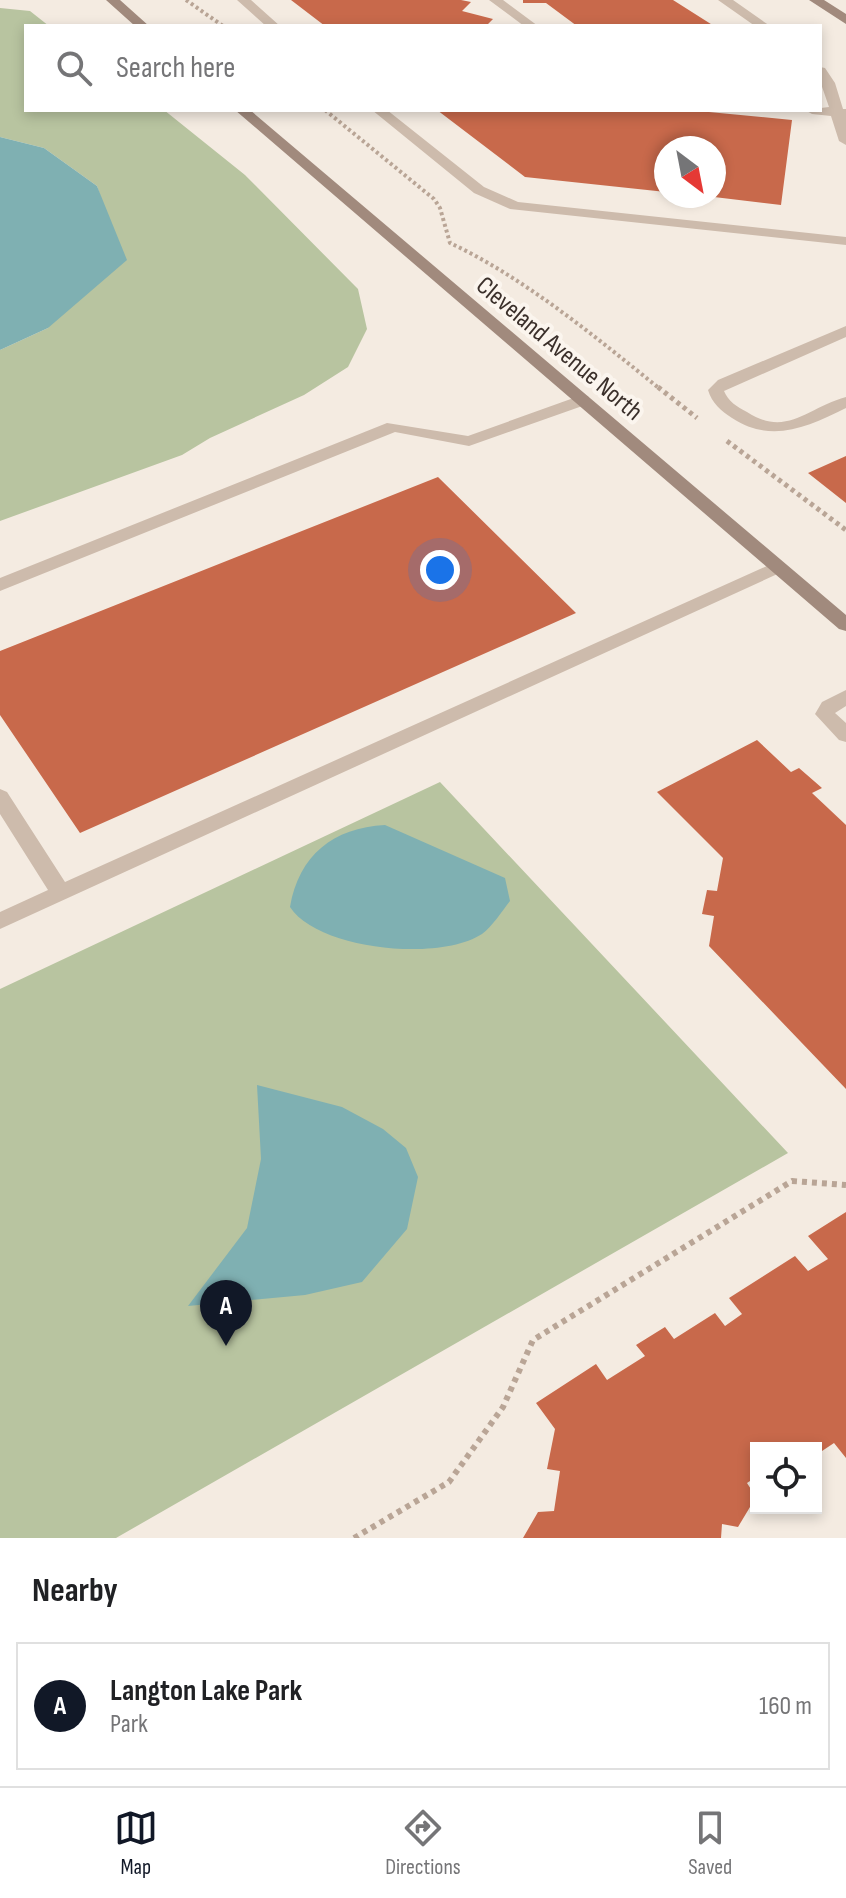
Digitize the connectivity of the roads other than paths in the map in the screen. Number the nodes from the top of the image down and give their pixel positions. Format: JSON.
{"nodes":[{"id":1,"x":112,"y":0,"type":"edge"},
{"id":2,"x":243,"y":0,"type":"edge"},
{"id":3,"x":495,"y":0,"type":"edge"},
{"id":4,"x":724,"y":0,"type":"edge"},
{"id":5,"x":815,"y":0,"type":"edge"},
{"id":6,"x":846,"y":20,"type":"edge"},
{"id":7,"x":141,"y":24,"type":"edge"},
{"id":8,"x":272,"y":24,"type":"edge"},
{"id":9,"x":529,"y":24,"type":"edge"},
{"id":10,"x":761,"y":24,"type":"edge"},
{"id":11,"x":822,"y":74,"type":"edge"},
{"id":12,"x":822,"y":111,"type":"edge"},
{"id":13,"x":244,"y":112,"type":"edge"},
{"id":14,"x":382,"y":112,"type":"edge"},
{"id":15,"x":842,"y":113,"type":"edge"},
{"id":16,"x":846,"y":141,"type":"edge"},
{"id":17,"x":846,"y":241,"type":"edge"},
{"id":18,"x":846,"y":331,"type":"edge"},
{"id":19,"x":582,"y":400,"type":"junction"},
{"id":20,"x":846,"y":402,"type":"edge"},
{"id":21,"x":778,"y":567,"type":"junction"},
{"id":22,"x":0,"y":585,"type":"edge"},
{"id":23,"x":846,"y":625,"type":"edge"},
{"id":24,"x":846,"y":697,"type":"edge"},
{"id":25,"x":846,"y":735,"type":"edge"},
{"id":26,"x":0,"y":797,"type":"edge"},
{"id":27,"x":61,"y":893,"type":"junction"},
{"id":28,"x":0,"y":921,"type":"edge"}],
"edges":[{"from":1,"to":7,"type":"street"},
{"from":2,"to":8,"type":"lane"},
{"from":3,"to":9,"type":"lane"},
{"from":4,"to":10,"type":"lane"},
{"from":5,"to":6,"type":"street"},
{"from":11,"to":15,"type":"lane"},
{"from":12,"to":15,"type":"lane"},
{"from":13,"to":19,"type":"street","name":"Cleveland Avenue North"},
{"from":14,"to":17,"type":"lane"},
{"from":15,"to":16,"type":"lane"},
{"from":18,"to":20,"type":"lane"},
{"from":19,"to":21,"type":"street","name":"Cleveland Avenue North"},
{"from":19,"to":22,"type":"lane"},
{"from":21,"to":23,"type":"street","name":"Cleveland Avenue North"},
{"from":21,"to":27,"type":"lane"},
{"from":24,"to":25,"type":"lane"},
{"from":26,"to":27,"type":"lane"},
{"from":27,"to":28,"type":"lane"}]}
